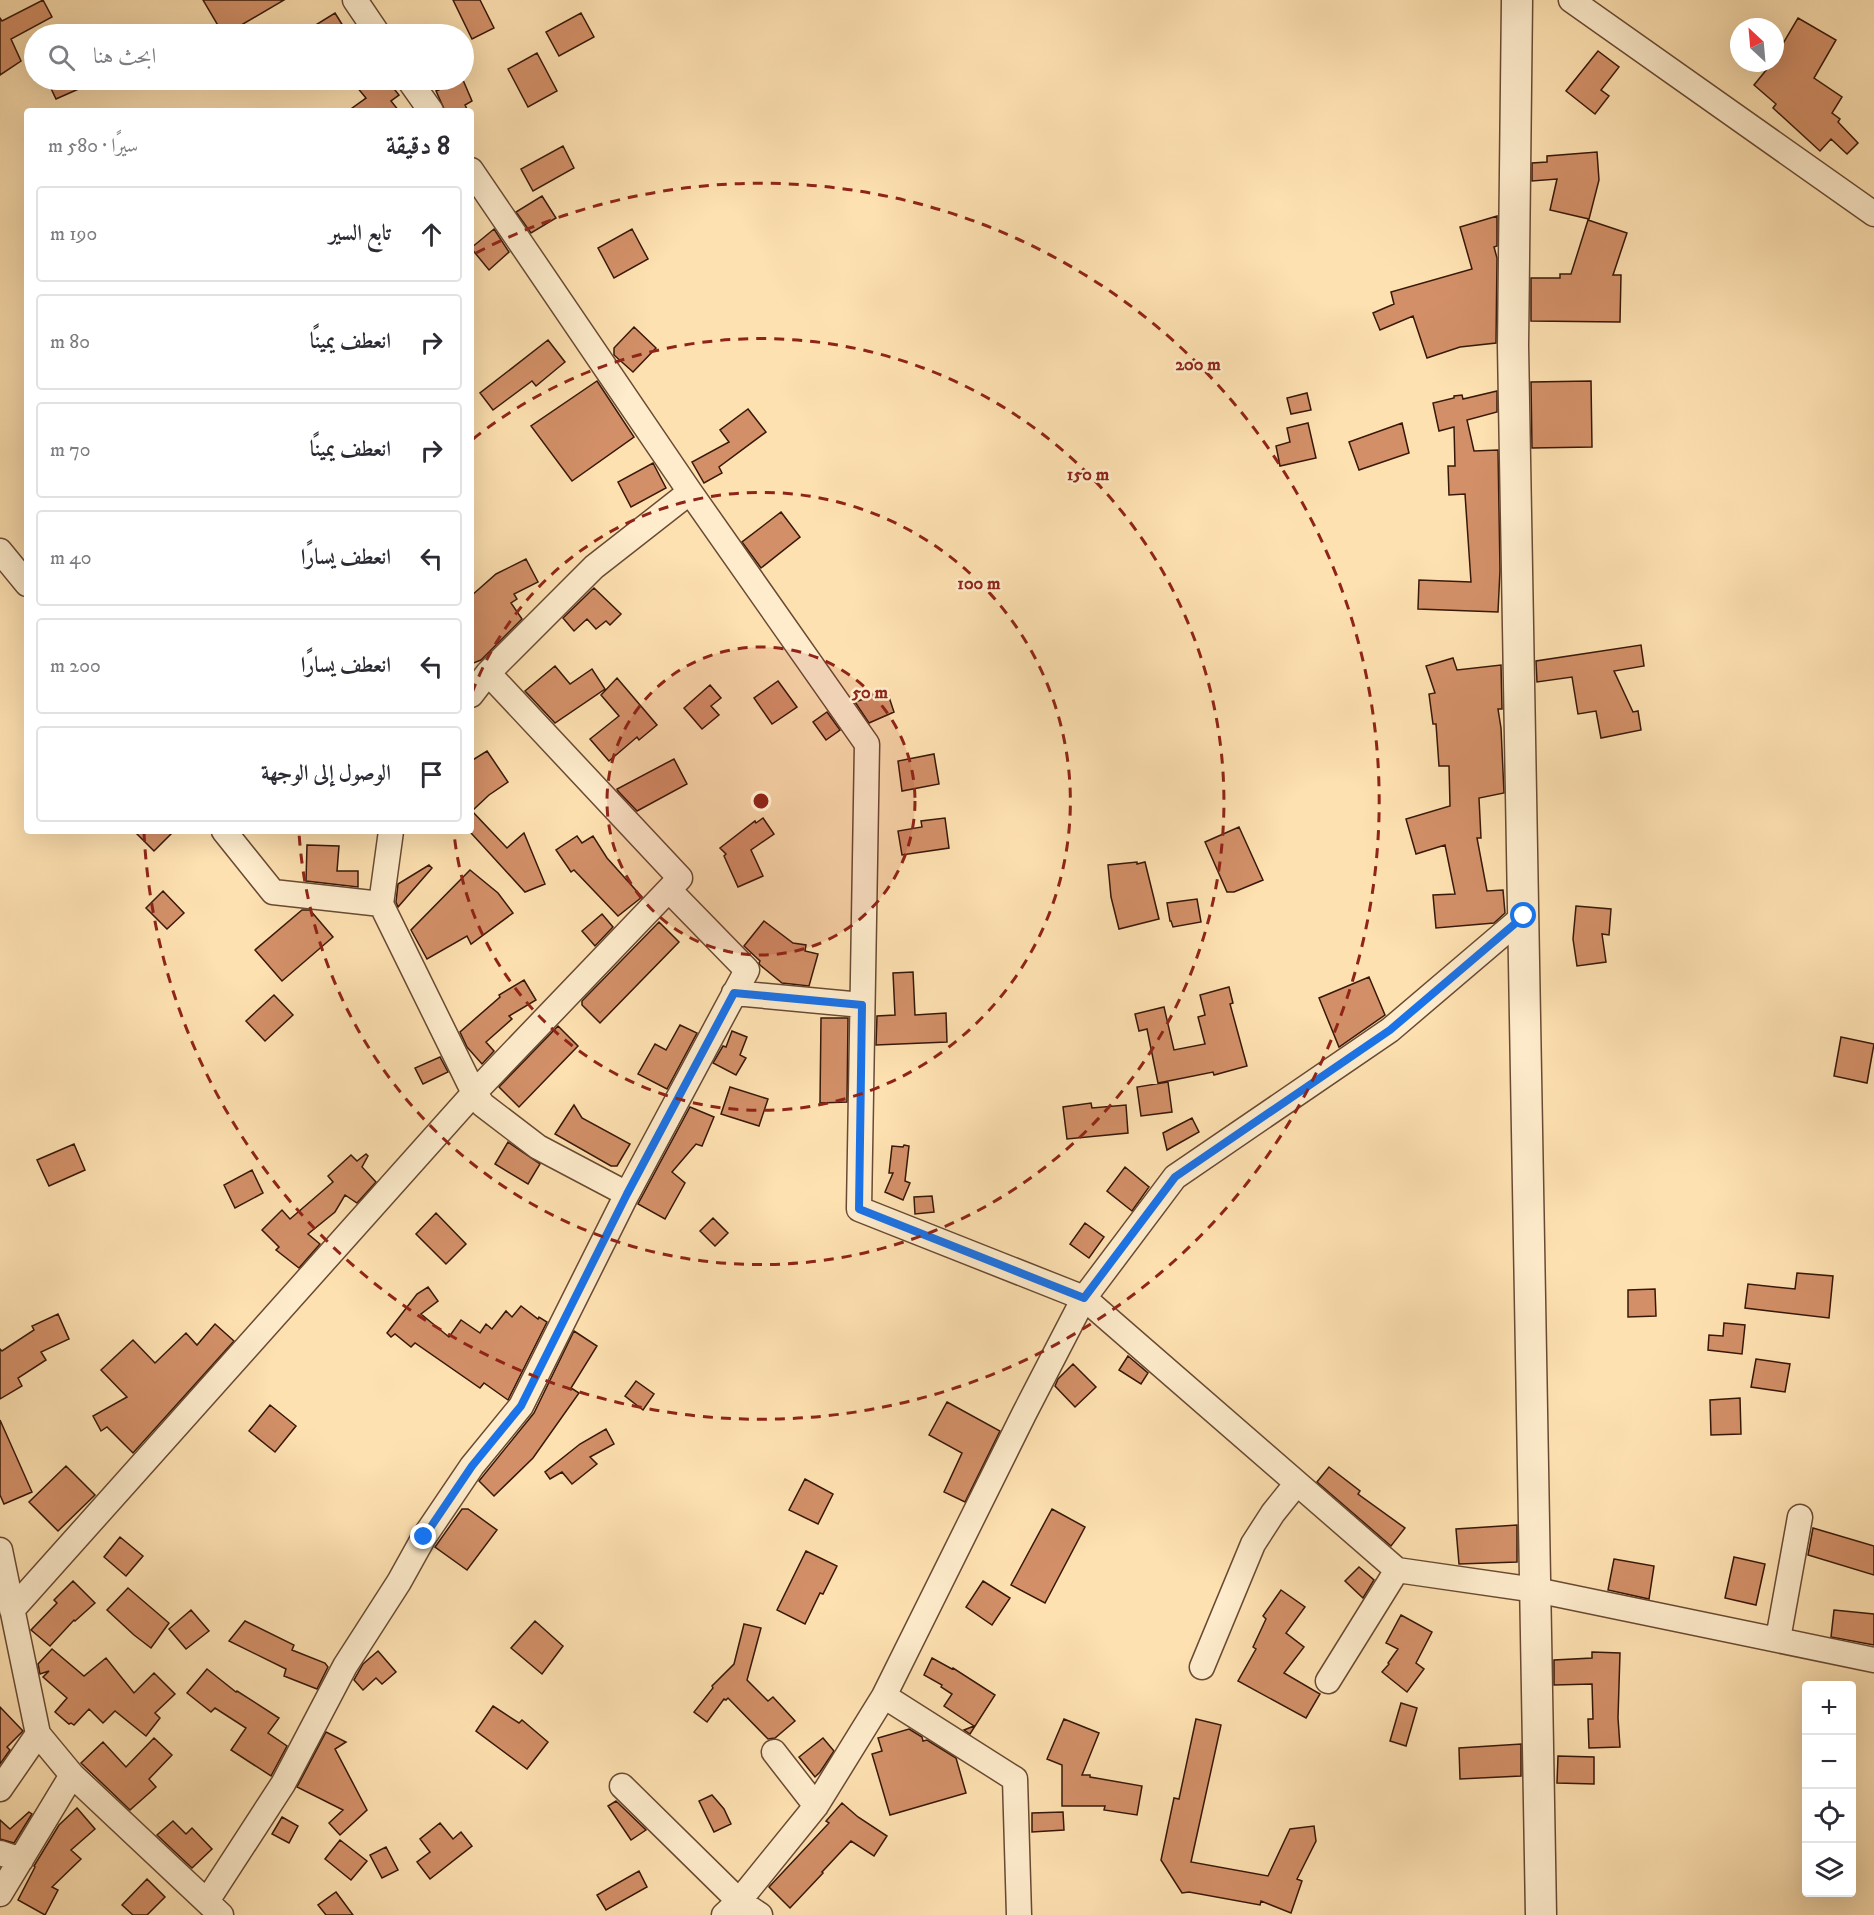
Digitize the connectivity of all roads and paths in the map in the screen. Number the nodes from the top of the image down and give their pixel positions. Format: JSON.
{"nodes":[{"id":1,"x":355,"y":0,"type":"edge"},
{"id":2,"x":1517,"y":0,"type":"edge"},
{"id":3,"x":1571,"y":0,"type":"edge"},
{"id":4,"x":371,"y":24,"type":"edge"},
{"id":5,"x":416,"y":90,"type":"edge"},
{"id":6,"x":428,"y":108,"type":"edge"},
{"id":7,"x":474,"y":174,"type":"edge"},
{"id":8,"x":1874,"y":214,"type":"edge"},
{"id":9,"x":690,"y":492,"type":"junction"},
{"id":10,"x":0,"y":551,"type":"edge"},
{"id":11,"x":24,"y":580,"type":"edge"},
{"id":12,"x":488,"y":673,"type":"junction"},
{"id":13,"x":474,"y":691,"type":"edge"},
{"id":14,"x":226,"y":834,"type":"edge"},
{"id":15,"x":391,"y":834,"type":"edge"},
{"id":16,"x":669,"y":890,"type":"junction"},
{"id":17,"x":381,"y":904,"type":"junction"},
{"id":18,"x":1524,"y":916,"type":"junction"},
{"id":19,"x":734,"y":993,"type":"junction"},
{"id":20,"x":862,"y":1005,"type":"junction"},
{"id":21,"x":474,"y":1093,"type":"junction"},
{"id":22,"x":627,"y":1194,"type":"junction"},
{"id":23,"x":1084,"y":1298,"type":"junction"},
{"id":24,"x":1297,"y":1483,"type":"junction"},
{"id":25,"x":1800,"y":1518,"type":"dead end"},
{"id":26,"x":0,"y":1550,"type":"edge"},
{"id":27,"x":1397,"y":1570,"type":"junction"},
{"id":28,"x":1536,"y":1590,"type":"junction"},
{"id":29,"x":12,"y":1610,"type":"junction"},
{"id":30,"x":1778,"y":1639,"type":"junction"},
{"id":31,"x":1874,"y":1660,"type":"edge"},
{"id":32,"x":1202,"y":1667,"type":"dead end"},
{"id":33,"x":1328,"y":1681,"type":"dead end"},
{"id":34,"x":884,"y":1696,"type":"junction"},
{"id":35,"x":38,"y":1734,"type":"junction"},
{"id":36,"x":774,"y":1752,"type":"dead end"},
{"id":37,"x":72,"y":1774,"type":"junction"},
{"id":38,"x":1,"y":1786,"type":"edge"},
{"id":39,"x":622,"y":1786,"type":"dead end"},
{"id":40,"x":816,"y":1806,"type":"junction"},
{"id":41,"x":10,"y":1856,"type":"edge"},
{"id":42,"x":0,"y":1894,"type":"edge"},
{"id":43,"x":214,"y":1908,"type":"edge"},
{"id":44,"x":732,"y":1908,"type":"edge"},
{"id":45,"x":760,"y":1915,"type":"edge"},
{"id":46,"x":1019,"y":1915,"type":"edge"},
{"id":47,"x":1541,"y":1915,"type":"edge"}],
"edges":[{"from":1,"to":4,"type":"street"},
{"from":2,"to":18,"type":"street"},
{"from":3,"to":8,"type":"street"},
{"from":5,"to":6,"type":"street"},
{"from":7,"to":9,"type":"street"},
{"from":9,"to":12,"type":"street"},
{"from":9,"to":20,"type":"street"},
{"from":10,"to":11,"type":"street"},
{"from":12,"to":13,"type":"street"},
{"from":12,"to":16,"type":"street"},
{"from":14,"to":17,"type":"street"},
{"from":15,"to":17,"type":"street"},
{"from":16,"to":19,"type":"street"},
{"from":16,"to":21,"type":"street"},
{"from":17,"to":21,"type":"street"},
{"from":18,"to":23,"type":"street"},
{"from":18,"to":28,"type":"street"},
{"from":19,"to":20,"type":"street"},
{"from":19,"to":22,"type":"street"},
{"from":20,"to":23,"type":"street"},
{"from":21,"to":22,"type":"street"},
{"from":21,"to":29,"type":"street"},
{"from":22,"to":43,"type":"street"},
{"from":23,"to":24,"type":"street"},
{"from":23,"to":34,"type":"street"},
{"from":24,"to":27,"type":"street"},
{"from":24,"to":32,"type":"street"},
{"from":25,"to":30,"type":"street"},
{"from":26,"to":29,"type":"street"},
{"from":27,"to":28,"type":"street"},
{"from":27,"to":33,"type":"street"},
{"from":28,"to":30,"type":"street"},
{"from":28,"to":47,"type":"street"},
{"from":29,"to":35,"type":"street"},
{"from":30,"to":31,"type":"street"},
{"from":34,"to":40,"type":"street"},
{"from":34,"to":46,"type":"street"},
{"from":35,"to":37,"type":"street"},
{"from":35,"to":38,"type":"street"},
{"from":36,"to":40,"type":"street"},
{"from":37,"to":41,"type":"street"},
{"from":37,"to":43,"type":"street"},
{"from":39,"to":44,"type":"street"},
{"from":40,"to":44,"type":"street"},
{"from":41,"to":42,"type":"street"},
{"from":44,"to":45,"type":"street"}]}
